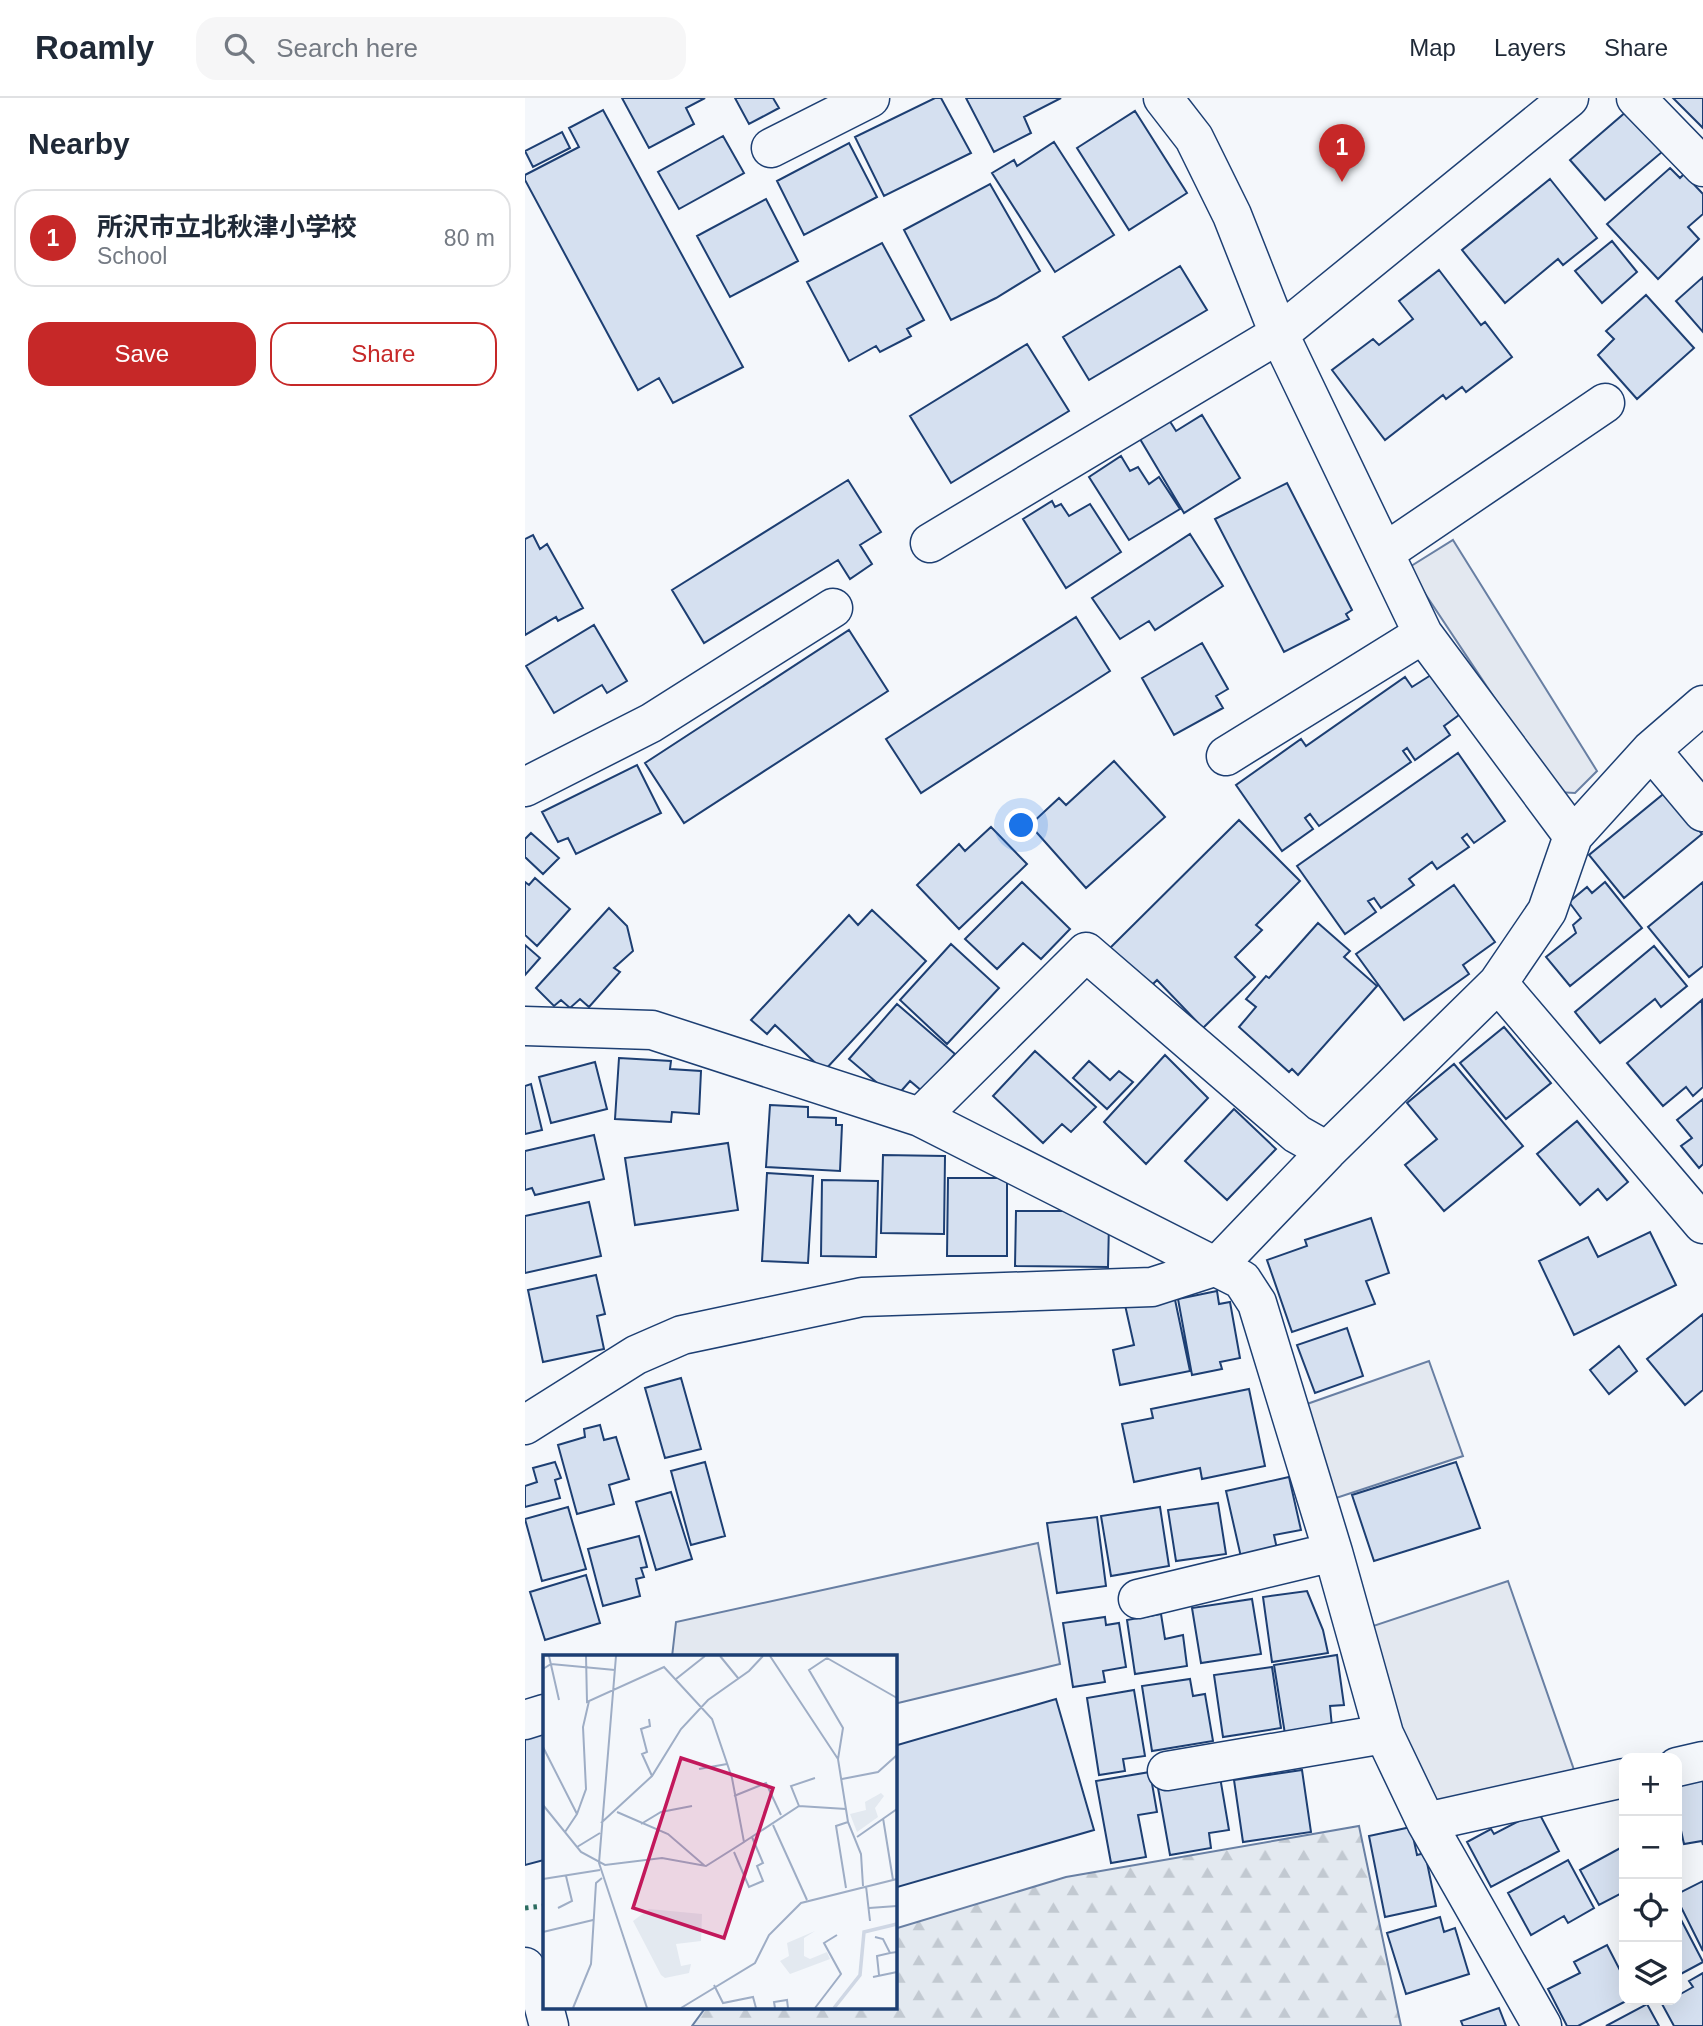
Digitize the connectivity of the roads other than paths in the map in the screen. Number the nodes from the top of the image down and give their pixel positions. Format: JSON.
{"nodes":[{"id":1,"x":870,"y":98,"type":"edge"},
{"id":2,"x":1163,"y":98,"type":"edge"},
{"id":3,"x":1569,"y":98,"type":"edge"},
{"id":4,"x":1636,"y":98,"type":"edge"},
{"id":5,"x":771,"y":148,"type":"dead end"},
{"id":6,"x":1703,"y":167,"type":"edge"},
{"id":7,"x":1279,"y":334,"type":"junction"},
{"id":8,"x":1605,"y":403,"type":"dead end"},
{"id":9,"x":930,"y":543,"type":"dead end"},
{"id":10,"x":1384,"y":552,"type":"junction"},
{"id":11,"x":833,"y":608,"type":"dead end"},
{"id":12,"x":1423,"y":634,"type":"junction"},
{"id":13,"x":1703,"y":705,"type":"edge"},
{"id":14,"x":1651,"y":750,"type":"junction"},
{"id":15,"x":1226,"y":756,"type":"dead end"},
{"id":16,"x":525,"y":787,"type":"edge"},
{"id":17,"x":1703,"y":812,"type":"edge"},
{"id":18,"x":1573,"y":836,"type":"junction"},
{"id":19,"x":1497,"y":983,"type":"junction"},
{"id":20,"x":525,"y":1026,"type":"edge"},
{"id":21,"x":920,"y":1117,"type":"junction"},
{"id":22,"x":1327,"y":1151,"type":"junction"},
{"id":23,"x":1703,"y":1224,"type":"edge"},
{"id":24,"x":1217,"y":1266,"type":"junction"},
{"id":25,"x":525,"y":1424,"type":"edge"},
{"id":26,"x":1333,"y":1552,"type":"junction"},
{"id":27,"x":1139,"y":1599,"type":"dead end"},
{"id":28,"x":543,"y":1714,"type":"edge"},
{"id":29,"x":525,"y":1720,"type":"edge"},
{"id":30,"x":1384,"y":1734,"type":"junction"},
{"id":31,"x":1703,"y":1761,"type":"edge"},
{"id":32,"x":1682,"y":1765,"type":"edge"},
{"id":33,"x":1167,"y":1771,"type":"dead end"},
{"id":34,"x":1619,"y":1779,"type":"edge"},
{"id":35,"x":1426,"y":1822,"type":"junction"},
{"id":36,"x":525,"y":1967,"type":"edge"},
{"id":37,"x":543,"y":2003,"type":"edge"},
{"id":38,"x":544,"y":2008,"type":"edge"},
{"id":39,"x":549,"y":2026,"type":"edge"},
{"id":40,"x":1542,"y":2026,"type":"edge"}],
"edges":[{"from":1,"to":5,"type":"street"},
{"from":2,"to":7,"type":"street"},
{"from":3,"to":7,"type":"street"},
{"from":4,"to":6,"type":"street"},
{"from":7,"to":9,"type":"street"},
{"from":7,"to":10,"type":"street"},
{"from":8,"to":10,"type":"street"},
{"from":10,"to":12,"type":"street"},
{"from":11,"to":16,"type":"street"},
{"from":12,"to":15,"type":"street"},
{"from":12,"to":18,"type":"street"},
{"from":13,"to":14,"type":"street"},
{"from":14,"to":17,"type":"street"},
{"from":14,"to":18,"type":"street"},
{"from":18,"to":19,"type":"street"},
{"from":19,"to":22,"type":"street"},
{"from":19,"to":23,"type":"street"},
{"from":20,"to":21,"type":"street"},
{"from":21,"to":22,"type":"street"},
{"from":21,"to":24,"type":"street"},
{"from":22,"to":24,"type":"street"},
{"from":24,"to":25,"type":"street"},
{"from":24,"to":26,"type":"street"},
{"from":26,"to":27,"type":"street"},
{"from":26,"to":30,"type":"street"},
{"from":28,"to":29,"type":"street"},
{"from":30,"to":33,"type":"street"},
{"from":30,"to":35,"type":"street"},
{"from":31,"to":32,"type":"street"},
{"from":34,"to":35,"type":"street"},
{"from":35,"to":40,"type":"street"},
{"from":36,"to":37,"type":"street"},
{"from":38,"to":39,"type":"street"}]}
